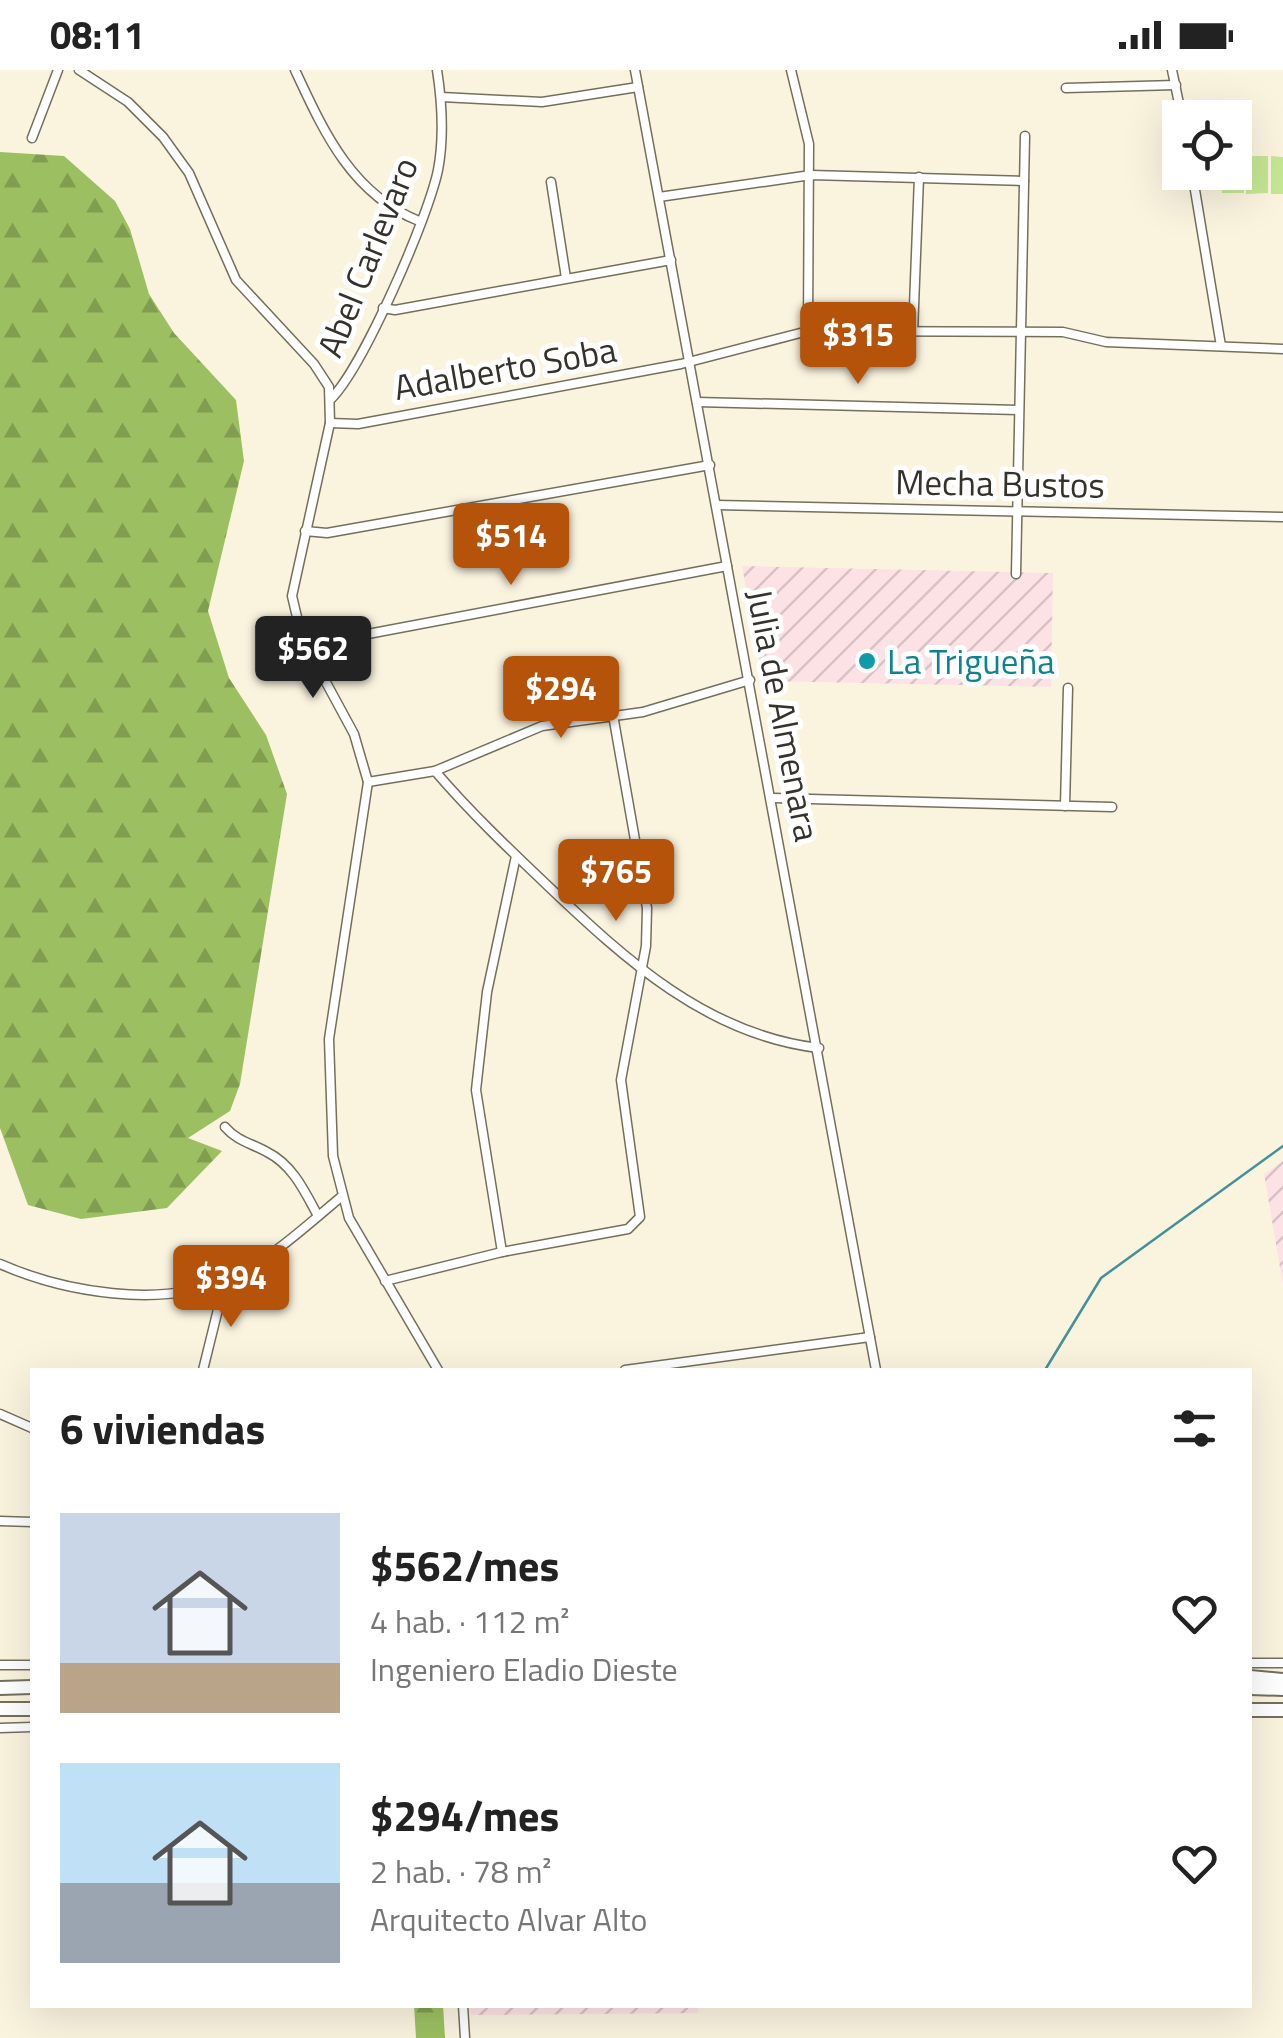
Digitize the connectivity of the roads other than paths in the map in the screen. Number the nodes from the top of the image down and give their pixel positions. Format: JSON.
{"nodes":[{"id":1,"x":58,"y":70,"type":"edge"},
{"id":2,"x":79,"y":70,"type":"edge"},
{"id":3,"x":294,"y":70,"type":"edge"},
{"id":4,"x":438,"y":70,"type":"edge"},
{"id":5,"x":635,"y":70,"type":"edge"},
{"id":6,"x":791,"y":70,"type":"edge"},
{"id":7,"x":1172,"y":70,"type":"edge"},
{"id":8,"x":1176,"y":85,"type":"junction"},
{"id":9,"x":638,"y":87,"type":"junction"},
{"id":10,"x":1066,"y":88,"type":"dead end"},
{"id":11,"x":441,"y":97,"type":"junction"},
{"id":12,"x":1179,"y":100,"type":"edge"},
{"id":13,"x":1025,"y":136,"type":"dead end"},
{"id":14,"x":32,"y":138,"type":"dead end"},
{"id":15,"x":811,"y":175,"type":"junction"},
{"id":16,"x":919,"y":177,"type":"junction"},
{"id":17,"x":1024,"y":181,"type":"junction"},
{"id":18,"x":552,"y":182,"type":"dead end"},
{"id":19,"x":1195,"y":190,"type":"edge"},
{"id":20,"x":659,"y":196,"type":"junction"},
{"id":21,"x":419,"y":221,"type":"junction"},
{"id":22,"x":671,"y":260,"type":"junction"},
{"id":23,"x":566,"y":278,"type":"junction"},
{"id":24,"x":383,"y":308,"type":"junction"},
{"id":25,"x":808,"y":332,"type":"junction"},
{"id":26,"x":913,"y":332,"type":"junction"},
{"id":27,"x":1021,"y":332,"type":"junction"},
{"id":28,"x":1220,"y":346,"type":"junction"},
{"id":29,"x":1283,"y":349,"type":"edge"},
{"id":30,"x":690,"y":360,"type":"junction"},
{"id":31,"x":331,"y":400,"type":"junction"},
{"id":32,"x":698,"y":402,"type":"junction"},
{"id":33,"x":1018,"y":410,"type":"junction"},
{"id":34,"x":330,"y":423,"type":"junction"},
{"id":35,"x":710,"y":464,"type":"junction"},
{"id":36,"x":716,"y":505,"type":"junction"},
{"id":37,"x":1014,"y":512,"type":"junction"},
{"id":38,"x":1283,"y":517,"type":"edge"},
{"id":39,"x":305,"y":532,"type":"junction"},
{"id":40,"x":727,"y":566,"type":"junction"},
{"id":41,"x":1016,"y":574,"type":"dead end"},
{"id":42,"x":308,"y":653,"type":"junction"},
{"id":43,"x":750,"y":680,"type":"junction"},
{"id":44,"x":1068,"y":688,"type":"dead end"},
{"id":45,"x":613,"y":715,"type":"junction"},
{"id":46,"x":435,"y":771,"type":"junction"},
{"id":47,"x":368,"y":782,"type":"junction"},
{"id":48,"x":773,"y":798,"type":"junction"},
{"id":49,"x":1065,"y":806,"type":"junction"},
{"id":50,"x":1112,"y":808,"type":"dead end"},
{"id":51,"x":516,"y":856,"type":"junction"},
{"id":52,"x":642,"y":972,"type":"junction"},
{"id":53,"x":818,"y":1048,"type":"junction"},
{"id":54,"x":225,"y":1127,"type":"dead end"},
{"id":55,"x":341,"y":1198,"type":"junction"},
{"id":56,"x":318,"y":1216,"type":"junction"},
{"id":57,"x":502,"y":1252,"type":"junction"},
{"id":58,"x":0,"y":1264,"type":"edge"},
{"id":59,"x":224,"y":1281,"type":"junction"},
{"id":60,"x":385,"y":1282,"type":"junction"},
{"id":61,"x":870,"y":1337,"type":"junction"},
{"id":62,"x":203,"y":1368,"type":"edge"},
{"id":63,"x":437,"y":1368,"type":"edge"},
{"id":64,"x":641,"y":1368,"type":"edge"},
{"id":65,"x":876,"y":1368,"type":"edge"},
{"id":66,"x":0,"y":1414,"type":"edge"},
{"id":67,"x":30,"y":1427,"type":"edge"},
{"id":68,"x":0,"y":1520,"type":"edge"},
{"id":69,"x":30,"y":1522,"type":"edge"},
{"id":70,"x":1252,"y":1663,"type":"edge"},
{"id":71,"x":1283,"y":1663,"type":"edge"},
{"id":72,"x":0,"y":1665,"type":"edge"},
{"id":73,"x":30,"y":1665,"type":"edge"},
{"id":74,"x":1252,"y":1677,"type":"edge"},
{"id":75,"x":1283,"y":1680,"type":"edge"},
{"id":76,"x":30,"y":1687,"type":"edge"},
{"id":77,"x":0,"y":1688,"type":"edge"},
{"id":78,"x":1252,"y":1688,"type":"edge"},
{"id":79,"x":1283,"y":1689,"type":"edge"},
{"id":80,"x":0,"y":1709,"type":"edge"},
{"id":81,"x":30,"y":1709,"type":"edge"},
{"id":82,"x":1252,"y":1710,"type":"edge"},
{"id":83,"x":1283,"y":1710,"type":"edge"},
{"id":84,"x":30,"y":1727,"type":"edge"},
{"id":85,"x":0,"y":1728,"type":"edge"},
{"id":86,"x":462,"y":2008,"type":"edge"},
{"id":87,"x":465,"y":2038,"type":"edge"}],
"edges":[{"from":1,"to":14,"type":"street"},
{"from":2,"to":31,"type":"street"},
{"from":3,"to":21,"type":"street"},
{"from":4,"to":11,"type":"street","name":"Abel Carlevaro"},
{"from":5,"to":9,"type":"street","name":"Julia de Almenara"},
{"from":6,"to":15,"type":"street"},
{"from":7,"to":8,"type":"street"},
{"from":8,"to":10,"type":"street"},
{"from":8,"to":12,"type":"street"},
{"from":9,"to":11,"type":"street"},
{"from":9,"to":20,"type":"street","name":"Julia de Almenara"},
{"from":11,"to":21,"type":"street","name":"Abel Carlevaro"},
{"from":13,"to":17,"type":"street"},
{"from":15,"to":16,"type":"street"},
{"from":15,"to":20,"type":"street"},
{"from":15,"to":25,"type":"street"},
{"from":16,"to":17,"type":"street"},
{"from":16,"to":26,"type":"street"},
{"from":17,"to":27,"type":"street"},
{"from":18,"to":23,"type":"street"},
{"from":19,"to":28,"type":"street"},
{"from":20,"to":22,"type":"street","name":"Julia de Almenara"},
{"from":21,"to":24,"type":"street","name":"Abel Carlevaro"},
{"from":22,"to":23,"type":"street"},
{"from":22,"to":30,"type":"street","name":"Julia de Almenara"},
{"from":23,"to":24,"type":"street"},
{"from":24,"to":31,"type":"street","name":"Abel Carlevaro"},
{"from":25,"to":26,"type":"street","name":"Adalberto Soba"},
{"from":25,"to":30,"type":"street","name":"Adalberto Soba"},
{"from":26,"to":27,"type":"street","name":"Adalberto Soba"},
{"from":27,"to":28,"type":"street","name":"Adalberto Soba"},
{"from":27,"to":33,"type":"street"},
{"from":28,"to":29,"type":"street","name":"Adalberto Soba"},
{"from":30,"to":32,"type":"street","name":"Julia de Almenara"},
{"from":30,"to":34,"type":"street","name":"Adalberto Soba"},
{"from":31,"to":34,"type":"street"},
{"from":32,"to":33,"type":"street"},
{"from":32,"to":35,"type":"street","name":"Julia de Almenara"},
{"from":33,"to":37,"type":"street"},
{"from":34,"to":39,"type":"street"},
{"from":35,"to":36,"type":"street","name":"Julia de Almenara"},
{"from":35,"to":39,"type":"street"},
{"from":36,"to":37,"type":"street","name":"Mecha Bustos"},
{"from":36,"to":40,"type":"street","name":"Julia de Almenara"},
{"from":37,"to":38,"type":"street","name":"Mecha Bustos"},
{"from":37,"to":41,"type":"street"},
{"from":39,"to":42,"type":"street"},
{"from":40,"to":42,"type":"street"},
{"from":40,"to":43,"type":"street","name":"Julia de Almenara"},
{"from":42,"to":47,"type":"street"},
{"from":43,"to":45,"type":"street"},
{"from":43,"to":48,"type":"street","name":"Julia de Almenara"},
{"from":44,"to":49,"type":"street"},
{"from":45,"to":46,"type":"street"},
{"from":45,"to":52,"type":"street"},
{"from":46,"to":47,"type":"street"},
{"from":46,"to":51,"type":"street"},
{"from":47,"to":55,"type":"street"},
{"from":48,"to":49,"type":"street"},
{"from":48,"to":53,"type":"street","name":"Julia de Almenara"},
{"from":49,"to":50,"type":"street"},
{"from":51,"to":52,"type":"street"},
{"from":51,"to":57,"type":"street"},
{"from":52,"to":53,"type":"street"},
{"from":52,"to":57,"type":"street"},
{"from":53,"to":61,"type":"street","name":"Julia de Almenara"},
{"from":54,"to":56,"type":"street"},
{"from":55,"to":56,"type":"street"},
{"from":55,"to":60,"type":"street"},
{"from":56,"to":59,"type":"street"},
{"from":57,"to":60,"type":"street"},
{"from":58,"to":59,"type":"street"},
{"from":59,"to":62,"type":"street"},
{"from":60,"to":63,"type":"street"},
{"from":61,"to":64,"type":"street"},
{"from":61,"to":65,"type":"street","name":"Julia de Almenara"},
{"from":66,"to":67,"type":"street"},
{"from":68,"to":69,"type":"street"},
{"from":70,"to":71,"type":"street"},
{"from":72,"to":73,"type":"street"},
{"from":74,"to":75,"type":"highway"},
{"from":76,"to":77,"type":"highway"},
{"from":78,"to":79,"type":"highway"},
{"from":80,"to":81,"type":"highway"},
{"from":82,"to":83,"type":"highway"},
{"from":84,"to":85,"type":"street"},
{"from":86,"to":87,"type":"street"}]}
